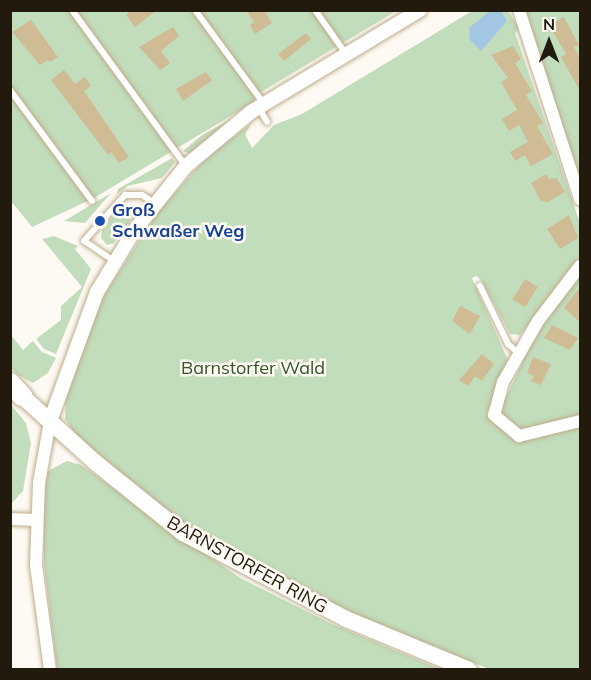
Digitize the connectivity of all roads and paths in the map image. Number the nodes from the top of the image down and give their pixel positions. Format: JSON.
{"nodes":[{"id":1,"x":72,"y":10,"type":"edge"},
{"id":2,"x":195,"y":10,"type":"edge"},
{"id":3,"x":315,"y":10,"type":"edge"},
{"id":4,"x":420,"y":10,"type":"edge"},
{"id":5,"x":519,"y":10,"type":"edge"},
{"id":6,"x":347,"y":56,"type":"junction"},
{"id":7,"x":10,"y":90,"type":"edge"},
{"id":8,"x":261,"y":106,"type":"junction"},
{"id":9,"x":267,"y":122,"type":"dead end"},
{"id":10,"x":186,"y":166,"type":"junction"},
{"id":11,"x":580,"y":199,"type":"edge"},
{"id":12,"x":92,"y":201,"type":"dead end"},
{"id":13,"x":154,"y":203,"type":"junction"},
{"id":14,"x":114,"y":261,"type":"junction"},
{"id":15,"x":580,"y":266,"type":"edge"},
{"id":16,"x":480,"y":286,"type":"dead end"},
{"id":17,"x":520,"y":354,"type":"junction"},
{"id":18,"x":16,"y":389,"type":"edge"},
{"id":19,"x":50,"y":421,"type":"junction"},
{"id":20,"x":580,"y":421,"type":"edge"},
{"id":21,"x":10,"y":519,"type":"edge"},
{"id":22,"x":37,"y":520,"type":"junction"},
{"id":23,"x":50,"y":669,"type":"edge"},
{"id":24,"x":469,"y":669,"type":"edge"}],
"edges":[{"from":1,"to":10,"type":"lane"},
{"from":2,"to":8,"type":"lane"},
{"from":3,"to":6,"type":"lane"},
{"from":4,"to":6,"type":"street"},
{"from":5,"to":11,"type":"street"},
{"from":6,"to":8,"type":"street"},
{"from":7,"to":12,"type":"lane"},
{"from":8,"to":9,"type":"lane"},
{"from":8,"to":10,"type":"street"},
{"from":10,"to":13,"type":"street"},
{"from":13,"to":14,"type":"street"},
{"from":13,"to":14,"type":"lane"},
{"from":14,"to":19,"type":"street"},
{"from":15,"to":17,"type":"street"},
{"from":16,"to":17,"type":"lane"},
{"from":17,"to":20,"type":"street"},
{"from":18,"to":19,"type":"main road","name":"BARNSTORFER RING"},
{"from":19,"to":22,"type":"street"},
{"from":19,"to":24,"type":"main road","name":"BARNSTORFER RING"},
{"from":21,"to":22,"type":"street"},
{"from":22,"to":23,"type":"street"}]}
